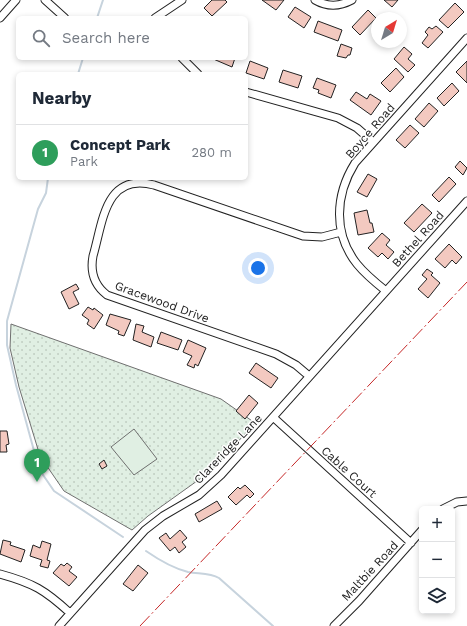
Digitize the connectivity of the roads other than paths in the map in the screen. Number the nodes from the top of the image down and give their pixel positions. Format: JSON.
{"nodes":[{"id":1,"x":16,"y":0,"type":"edge"},
{"id":2,"x":45,"y":0,"type":"edge"},
{"id":3,"x":182,"y":0,"type":"edge"},
{"id":4,"x":315,"y":0,"type":"edge"},
{"id":5,"x":352,"y":0,"type":"edge"},
{"id":6,"x":63,"y":16,"type":"edge"},
{"id":7,"x":158,"y":16,"type":"edge"},
{"id":8,"x":0,"y":18,"type":"edge"},
{"id":9,"x":467,"y":38,"type":"edge"},
{"id":10,"x":184,"y":60,"type":"edge"},
{"id":11,"x":196,"y":72,"type":"edge"},
{"id":12,"x":248,"y":93,"type":"edge"},
{"id":13,"x":373,"y":142,"type":"junction"},
{"id":14,"x":467,"y":201,"type":"edge"},
{"id":15,"x":341,"y":232,"type":"junction"},
{"id":16,"x":386,"y":292,"type":"junction"},
{"id":17,"x":309,"y":376,"type":"junction"},
{"id":18,"x":273,"y":417,"type":"junction"},
{"id":19,"x":467,"y":501,"type":"edge"},
{"id":20,"x":449,"y":506,"type":"edge"},
{"id":21,"x":419,"y":533,"type":"edge"},
{"id":22,"x":411,"y":542,"type":"junction"},
{"id":23,"x":0,"y":574,"type":"edge"},
{"id":24,"x":70,"y":613,"type":"junction"},
{"id":25,"x":59,"y":626,"type":"edge"},
{"id":26,"x":334,"y":626,"type":"edge"}],
"edges":[{"from":1,"to":8,"type":"street"},
{"from":2,"to":6,"type":"street"},
{"from":3,"to":7,"type":"street"},
{"from":4,"to":5,"type":"street"},
{"from":9,"to":13,"type":"street","name":"Boyce Road"},
{"from":10,"to":11,"type":"street"},
{"from":12,"to":13,"type":"street"},
{"from":13,"to":15,"type":"street","name":"Boyce Road"},
{"from":14,"to":16,"type":"street","name":"Bethel Road"},
{"from":15,"to":16,"type":"street","name":"Boyce Road"},
{"from":15,"to":17,"type":"street","name":"Gracewood Drive"},
{"from":16,"to":17,"type":"street","name":"Clareridge Lane"},
{"from":17,"to":18,"type":"street","name":"Clareridge Lane"},
{"from":18,"to":22,"type":"street","name":"Cable Court"},
{"from":18,"to":24,"type":"street","name":"Clareridge Lane"},
{"from":19,"to":20,"type":"street"},
{"from":21,"to":22,"type":"street","name":"Maltbie Road"},
{"from":22,"to":26,"type":"street","name":"Maltbie Road"},
{"from":23,"to":24,"type":"street"},
{"from":24,"to":25,"type":"street","name":"Clareridge Lane"}]}
